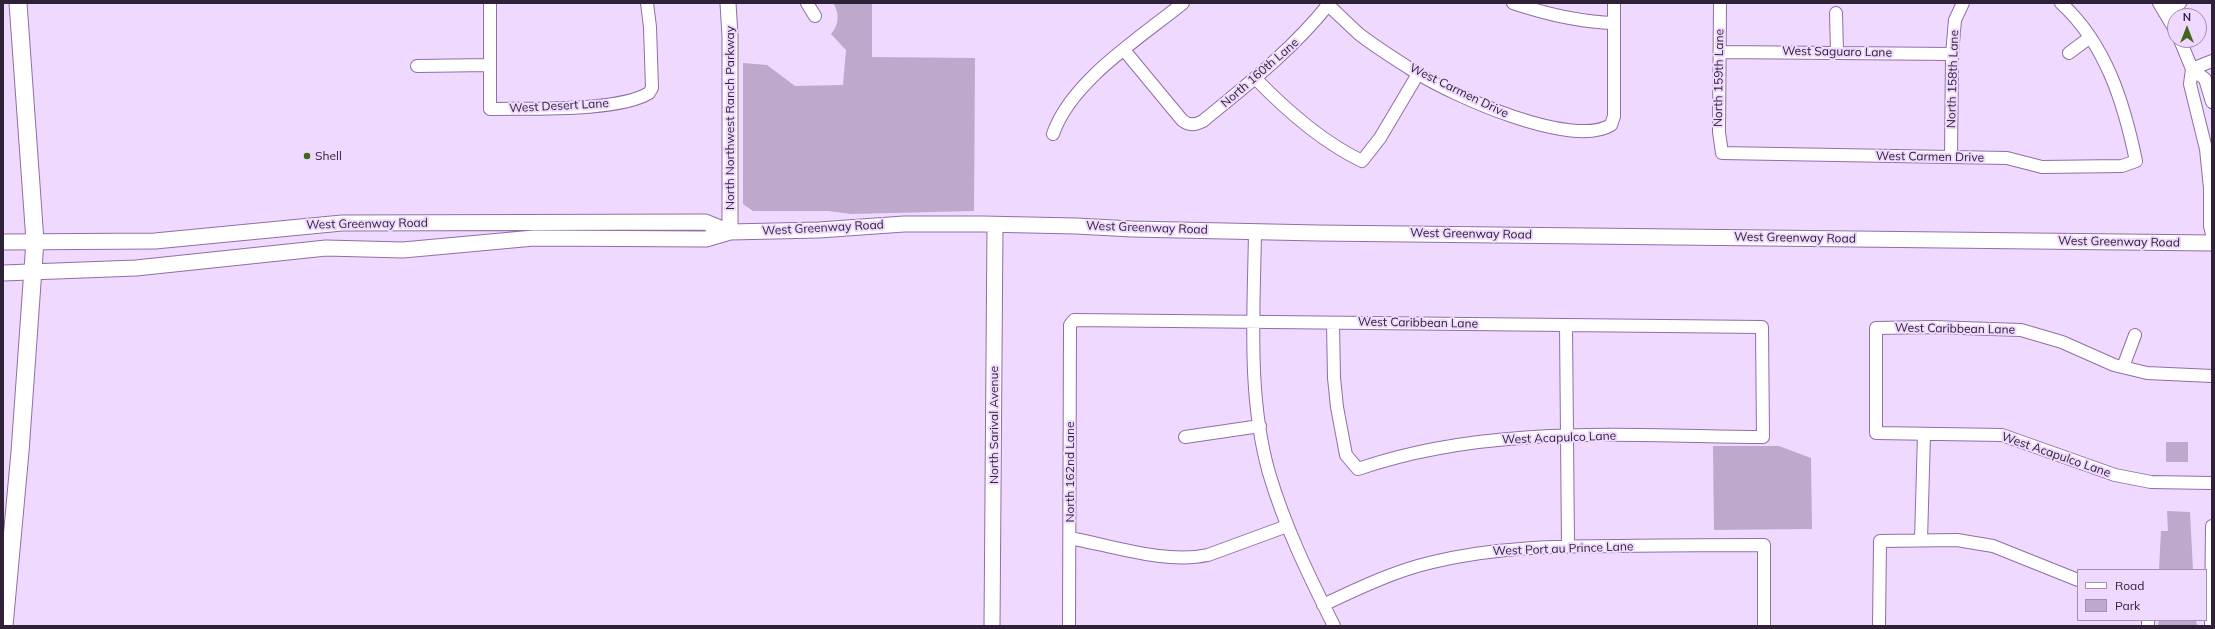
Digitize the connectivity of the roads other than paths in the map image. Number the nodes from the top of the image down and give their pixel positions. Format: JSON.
{"nodes":[{"id":1,"x":18,"y":3,"type":"edge"},
{"id":2,"x":490,"y":3,"type":"edge"},
{"id":3,"x":647,"y":3,"type":"edge"},
{"id":4,"x":728,"y":3,"type":"edge"},
{"id":5,"x":807,"y":3,"type":"edge"},
{"id":6,"x":1183,"y":3,"type":"edge"},
{"id":7,"x":1513,"y":3,"type":"edge"},
{"id":8,"x":1614,"y":3,"type":"edge"},
{"id":9,"x":1720,"y":3,"type":"edge"},
{"id":10,"x":1963,"y":3,"type":"edge"},
{"id":11,"x":2061,"y":3,"type":"edge"},
{"id":12,"x":2180,"y":3,"type":"edge"},
{"id":13,"x":1327,"y":4,"type":"edge"},
{"id":14,"x":2162,"y":8,"type":"edge"},
{"id":15,"x":1836,"y":13,"type":"dead end"},
{"id":16,"x":815,"y":16,"type":"dead end"},
{"id":17,"x":1614,"y":23,"type":"junction"},
{"id":18,"x":2089,"y":38,"type":"junction"},
{"id":19,"x":2183,"y":48,"type":"edge"},
{"id":20,"x":1124,"y":50,"type":"junction"},
{"id":21,"x":1721,"y":52,"type":"junction"},
{"id":22,"x":1837,"y":52,"type":"junction"},
{"id":23,"x":2069,"y":53,"type":"dead end"},
{"id":24,"x":1952,"y":54,"type":"junction"},
{"id":25,"x":2212,"y":61,"type":"edge"},
{"id":26,"x":489,"y":65,"type":"junction"},
{"id":27,"x":418,"y":66,"type":"dead end"},
{"id":28,"x":2192,"y":69,"type":"junction"},
{"id":29,"x":1418,"y":74,"type":"junction"},
{"id":30,"x":1255,"y":78,"type":"junction"},
{"id":31,"x":2212,"y":102,"type":"edge"},
{"id":32,"x":1053,"y":134,"type":"dead end"},
{"id":33,"x":1722,"y":153,"type":"joint"},
{"id":34,"x":1951,"y":157,"type":"junction"},
{"id":35,"x":995,"y":225,"type":"junction"},
{"id":36,"x":1255,"y":231,"type":"junction"},
{"id":37,"x":730,"y":232,"type":"junction"},
{"id":38,"x":2212,"y":234,"type":"edge"},
{"id":39,"x":34,"y":241,"type":"junction"},
{"id":40,"x":6,"y":242,"type":"edge"},
{"id":41,"x":2212,"y":243,"type":"edge"},
{"id":42,"x":6,"y":273,"type":"edge"},
{"id":43,"x":34,"y":273,"type":"junction"},
{"id":44,"x":1074,"y":320,"type":"joint"},
{"id":45,"x":1253,"y":321,"type":"junction"},
{"id":46,"x":1333,"y":323,"type":"junction"},
{"id":47,"x":1566,"y":325,"type":"junction"},
{"id":48,"x":2135,"y":335,"type":"dead end"},
{"id":49,"x":2123,"y":367,"type":"junction"},
{"id":50,"x":2212,"y":376,"type":"edge"},
{"id":51,"x":1260,"y":426,"type":"junction"},
{"id":52,"x":1876,"y":433,"type":"joint"},
{"id":53,"x":1924,"y":434,"type":"junction"},
{"id":54,"x":1568,"y":435,"type":"junction"},
{"id":55,"x":1185,"y":437,"type":"dead end"},
{"id":56,"x":1763,"y":437,"type":"joint"},
{"id":57,"x":2212,"y":483,"type":"edge"},
{"id":58,"x":1287,"y":526,"type":"junction"},
{"id":59,"x":2212,"y":526,"type":"edge"},
{"id":60,"x":1070,"y":538,"type":"junction"},
{"id":61,"x":1921,"y":540,"type":"junction"},
{"id":62,"x":1568,"y":546,"type":"junction"},
{"id":63,"x":2077,"y":580,"type":"edge"},
{"id":64,"x":1323,"y":605,"type":"junction"},
{"id":65,"x":4,"y":626,"type":"edge"},
{"id":66,"x":992,"y":626,"type":"edge"},
{"id":67,"x":1069,"y":626,"type":"edge"},
{"id":68,"x":1334,"y":626,"type":"edge"},
{"id":69,"x":1764,"y":626,"type":"edge"},
{"id":70,"x":1879,"y":626,"type":"edge"},
{"id":71,"x":2211,"y":626,"type":"edge"}],
"edges":[{"from":1,"to":39,"type":"highway"},
{"from":2,"to":26,"type":"street"},
{"from":3,"to":26,"type":"street","name":"West Desert Lane"},
{"from":4,"to":37,"type":"main road","name":"North Northwest Ranch Parkway"},
{"from":5,"to":16,"type":"street"},
{"from":6,"to":20,"type":"street"},
{"from":7,"to":17,"type":"street"},
{"from":8,"to":17,"type":"street"},
{"from":9,"to":21,"type":"street","name":"North 159th Lane"},
{"from":10,"to":24,"type":"street","name":"North 158th Lane"},
{"from":11,"to":18,"type":"street"},
{"from":12,"to":14,"type":"street"},
{"from":13,"to":29,"type":"street","name":"West Carmen Drive"},
{"from":13,"to":30,"type":"street","name":"North 160th Lane"},
{"from":15,"to":22,"type":"street"},
{"from":17,"to":29,"type":"street","name":"West Carmen Drive"},
{"from":18,"to":23,"type":"street"},
{"from":18,"to":34,"type":"street","name":"West Carmen Drive"},
{"from":19,"to":28,"type":"street"},
{"from":20,"to":30,"type":"street","name":"North 160th Lane"},
{"from":20,"to":32,"type":"street"},
{"from":21,"to":22,"type":"street","name":"West Saguaro Lane"},
{"from":21,"to":33,"type":"street","name":"North 159th Lane"},
{"from":22,"to":24,"type":"street","name":"West Saguaro Lane"},
{"from":24,"to":34,"type":"street","name":"North 158th Lane"},
{"from":25,"to":28,"type":"street"},
{"from":26,"to":27,"type":"street"},
{"from":28,"to":31,"type":"street"},
{"from":28,"to":38,"type":"street"},
{"from":29,"to":30,"type":"street"},
{"from":33,"to":34,"type":"street","name":"West Carmen Drive"},
{"from":35,"to":36,"type":"main road","name":"West Greenway Road"},
{"from":35,"to":37,"type":"main road","name":"West Greenway Road"},
{"from":35,"to":66,"type":"main road","name":"North Sarival Avenue"},
{"from":36,"to":41,"type":"main road","name":"West Greenway Road"},
{"from":36,"to":45,"type":"street"},
{"from":37,"to":39,"type":"main road","name":"West Greenway Road"},
{"from":37,"to":43,"type":"main road","name":"West Greenway Road"},
{"from":39,"to":40,"type":"main road","name":"West Greenway Road"},
{"from":39,"to":43,"type":"highway"},
{"from":42,"to":43,"type":"main road","name":"West Greenway Road"},
{"from":43,"to":65,"type":"highway"},
{"from":44,"to":45,"type":"street","name":"West Caribbean Lane"},
{"from":44,"to":60,"type":"street","name":"North 162nd Lane"},
{"from":45,"to":46,"type":"street","name":"West Caribbean Lane"},
{"from":45,"to":51,"type":"street"},
{"from":46,"to":47,"type":"street","name":"West Caribbean Lane"},
{"from":46,"to":54,"type":"street","name":"West Acapulco Lane"},
{"from":47,"to":54,"type":"street"},
{"from":47,"to":56,"type":"street","name":"West Caribbean Lane"},
{"from":48,"to":49,"type":"street"},
{"from":49,"to":50,"type":"street","name":"West Caribbean Lane"},
{"from":49,"to":52,"type":"street","name":"West Caribbean Lane"},
{"from":51,"to":55,"type":"street"},
{"from":51,"to":58,"type":"street"},
{"from":52,"to":53,"type":"street","name":"West Acapulco Lane"},
{"from":53,"to":57,"type":"street","name":"West Acapulco Lane"},
{"from":53,"to":61,"type":"street"},
{"from":54,"to":56,"type":"street","name":"West Acapulco Lane"},
{"from":54,"to":62,"type":"street"},
{"from":58,"to":60,"type":"street"},
{"from":58,"to":64,"type":"street"},
{"from":59,"to":71,"type":"street"},
{"from":60,"to":67,"type":"street","name":"North 162nd Lane"},
{"from":61,"to":63,"type":"street"},
{"from":61,"to":70,"type":"street"},
{"from":62,"to":64,"type":"street","name":"West Port au Prince Lane"},
{"from":62,"to":69,"type":"street","name":"West Port au Prince Lane"},
{"from":64,"to":68,"type":"street"}]}
